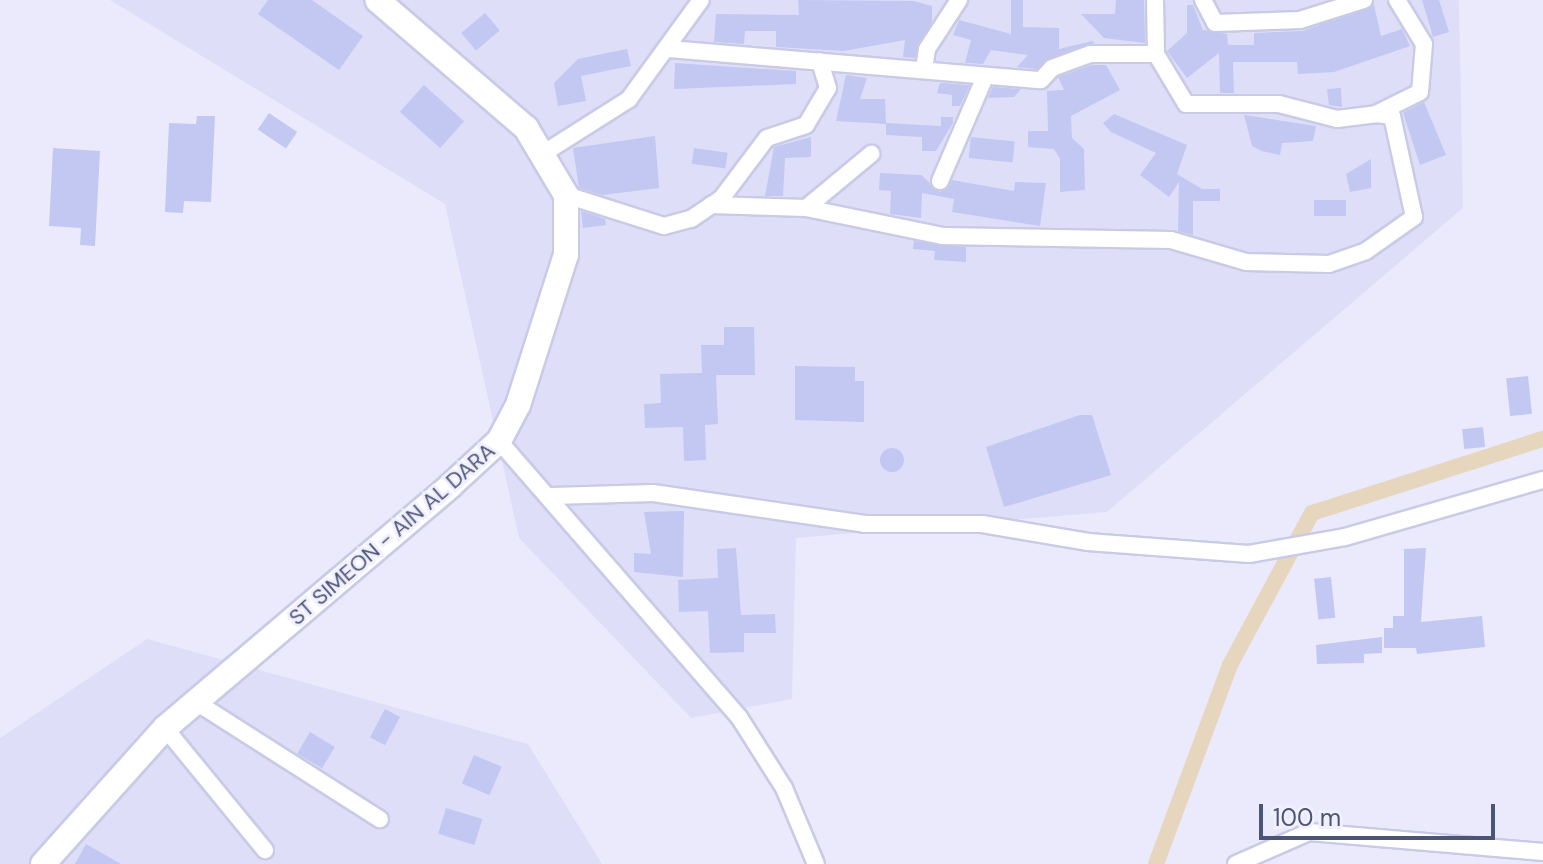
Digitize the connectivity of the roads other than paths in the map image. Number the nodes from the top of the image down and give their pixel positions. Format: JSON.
{"nodes":[{"id":1,"x":377,"y":0,"type":"edge"},
{"id":2,"x":701,"y":0,"type":"edge"},
{"id":3,"x":959,"y":0,"type":"edge"},
{"id":4,"x":1155,"y":0,"type":"edge"},
{"id":5,"x":1203,"y":0,"type":"edge"},
{"id":6,"x":1364,"y":0,"type":"edge"},
{"id":7,"x":1397,"y":0,"type":"edge"},
{"id":8,"x":669,"y":49,"type":"junction"},
{"id":9,"x":1156,"y":54,"type":"junction"},
{"id":10,"x":820,"y":61,"type":"junction"},
{"id":11,"x":924,"y":70,"type":"junction"},
{"id":12,"x":985,"y":77,"type":"junction"},
{"id":13,"x":1376,"y":114,"type":"junction"},
{"id":14,"x":544,"y":153,"type":"junction"},
{"id":15,"x":871,"y":154,"type":"dead end"},
{"id":16,"x":940,"y":181,"type":"dead end"},
{"id":17,"x":566,"y":195,"type":"junction"},
{"id":18,"x":711,"y":205,"type":"junction"},
{"id":19,"x":806,"y":208,"type":"junction"},
{"id":20,"x":499,"y":441,"type":"junction"},
{"id":21,"x":1543,"y":480,"type":"edge"},
{"id":22,"x":552,"y":496,"type":"junction"},
{"id":23,"x":196,"y":702,"type":"junction"},
{"id":24,"x":165,"y":728,"type":"junction"},
{"id":25,"x":380,"y":819,"type":"dead end"},
{"id":26,"x":265,"y":850,"type":"dead end"},
{"id":27,"x":1543,"y":852,"type":"edge"},
{"id":28,"x":43,"y":864,"type":"edge"},
{"id":29,"x":816,"y":864,"type":"edge"},
{"id":30,"x":1236,"y":864,"type":"edge"}],
"edges":[{"from":1,"to":14,"type":"main road","name":"ST SIMEON - AIN AL DARA"},
{"from":2,"to":8,"type":"street"},
{"from":3,"to":11,"type":"street"},
{"from":4,"to":9,"type":"street"},
{"from":5,"to":6,"type":"street"},
{"from":7,"to":13,"type":"street"},
{"from":8,"to":10,"type":"street"},
{"from":8,"to":14,"type":"street"},
{"from":9,"to":12,"type":"street"},
{"from":9,"to":13,"type":"street"},
{"from":10,"to":11,"type":"street"},
{"from":10,"to":18,"type":"street"},
{"from":11,"to":12,"type":"street"},
{"from":12,"to":16,"type":"street"},
{"from":13,"to":19,"type":"street"},
{"from":14,"to":17,"type":"main road","name":"ST SIMEON - AIN AL DARA"},
{"from":15,"to":19,"type":"street"},
{"from":17,"to":18,"type":"street"},
{"from":17,"to":20,"type":"main road","name":"ST SIMEON - AIN AL DARA"},
{"from":18,"to":19,"type":"street"},
{"from":20,"to":22,"type":"street"},
{"from":20,"to":23,"type":"main road","name":"ST SIMEON - AIN AL DARA"},
{"from":21,"to":22,"type":"street"},
{"from":22,"to":29,"type":"street"},
{"from":23,"to":24,"type":"main road","name":"ST SIMEON - AIN AL DARA"},
{"from":23,"to":25,"type":"street"},
{"from":24,"to":26,"type":"street"},
{"from":24,"to":28,"type":"main road","name":"ST SIMEON - AIN AL DARA"},
{"from":27,"to":30,"type":"street"}]}
